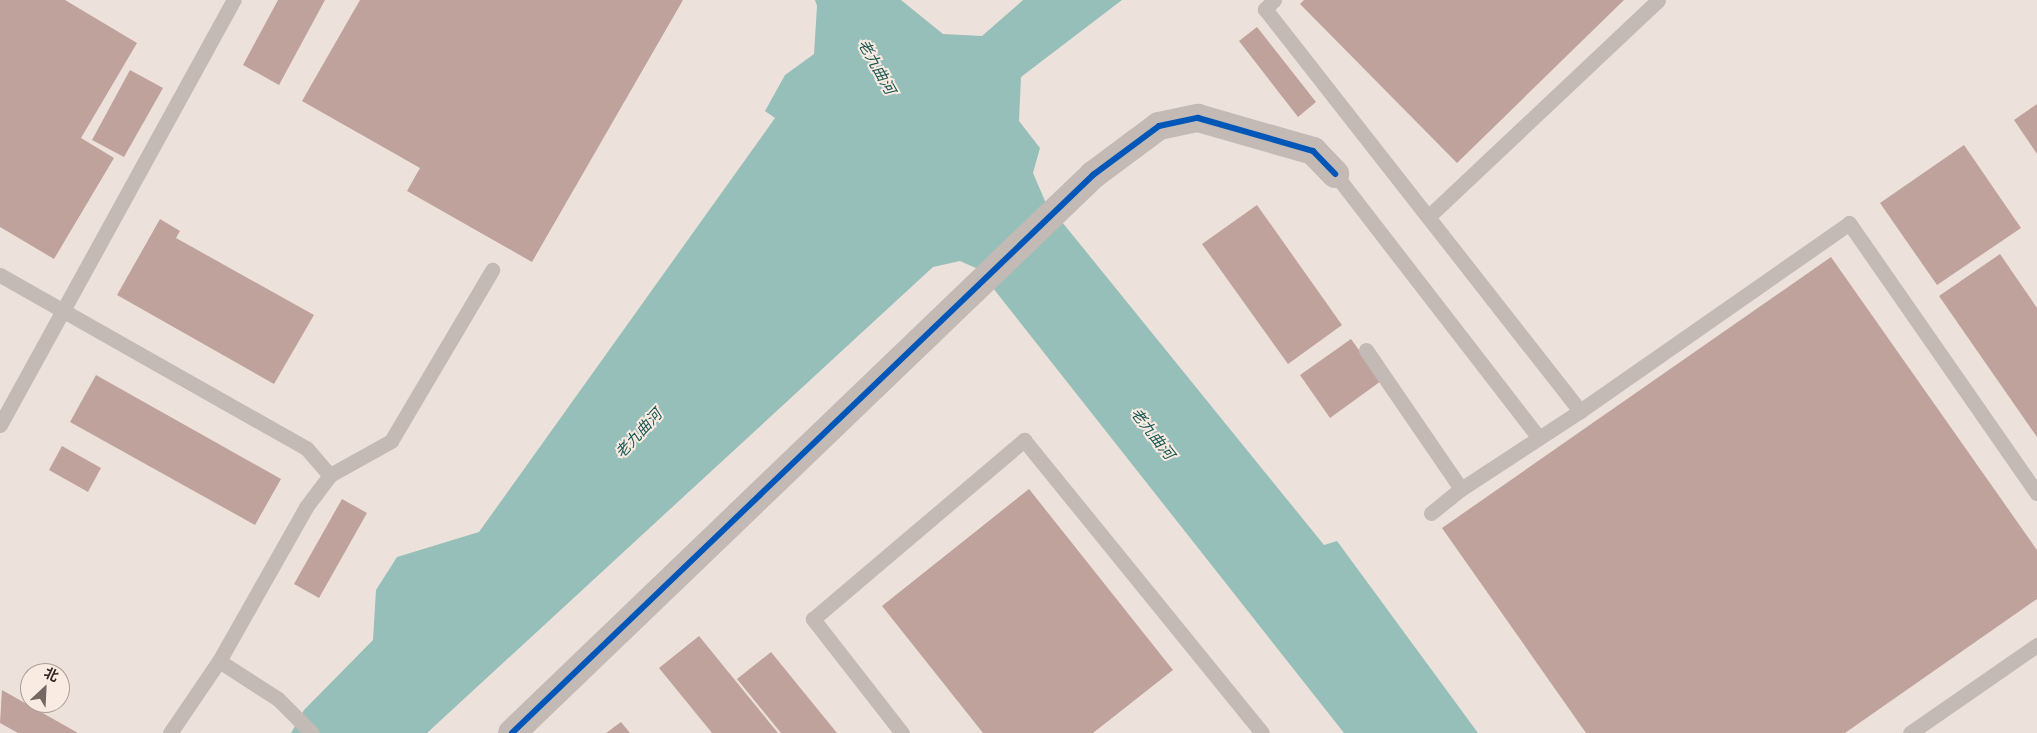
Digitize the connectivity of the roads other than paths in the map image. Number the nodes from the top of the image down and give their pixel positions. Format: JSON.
{"nodes":[{"id":1,"x":234,"y":0,"type":"edge"},
{"id":2,"x":1274,"y":0,"type":"edge"},
{"id":3,"x":1658,"y":0,"type":"edge"},
{"id":4,"x":1335,"y":174,"type":"joint"},
{"id":5,"x":1428,"y":217,"type":"junction"},
{"id":6,"x":492,"y":270,"type":"dead end"},
{"id":7,"x":0,"y":275,"type":"edge"},
{"id":8,"x":63,"y":310,"type":"junction"},
{"id":9,"x":1366,"y":350,"type":"dead end"},
{"id":10,"x":1580,"y":411,"type":"junction"},
{"id":11,"x":0,"y":424,"type":"edge"},
{"id":12,"x":1538,"y":437,"type":"junction"},
{"id":13,"x":330,"y":475,"type":"junction"},
{"id":14,"x":1461,"y":489,"type":"junction"},
{"id":15,"x":2037,"y":493,"type":"edge"},
{"id":16,"x":1432,"y":513,"type":"dead end"},
{"id":17,"x":2037,"y":644,"type":"edge"},
{"id":18,"x":220,"y":661,"type":"junction"},
{"id":19,"x":170,"y":733,"type":"edge"},
{"id":20,"x":312,"y":733,"type":"edge"},
{"id":21,"x":512,"y":733,"type":"edge"},
{"id":22,"x":902,"y":733,"type":"edge"},
{"id":23,"x":1262,"y":733,"type":"edge"},
{"id":24,"x":1910,"y":733,"type":"edge"}],
"edges":[{"from":1,"to":8,"type":"lane"},
{"from":2,"to":5,"type":"lane"},
{"from":3,"to":5,"type":"lane"},
{"from":4,"to":12,"type":"lane"},
{"from":4,"to":21,"type":"street"},
{"from":5,"to":10,"type":"lane"},
{"from":6,"to":13,"type":"lane"},
{"from":7,"to":8,"type":"lane"},
{"from":8,"to":11,"type":"lane"},
{"from":8,"to":13,"type":"lane"},
{"from":9,"to":14,"type":"lane"},
{"from":10,"to":12,"type":"lane"},
{"from":10,"to":15,"type":"lane"},
{"from":12,"to":14,"type":"lane"},
{"from":13,"to":18,"type":"lane"},
{"from":14,"to":16,"type":"lane"},
{"from":17,"to":24,"type":"lane"},
{"from":18,"to":19,"type":"lane"},
{"from":18,"to":20,"type":"lane"},
{"from":22,"to":23,"type":"lane"}]}
